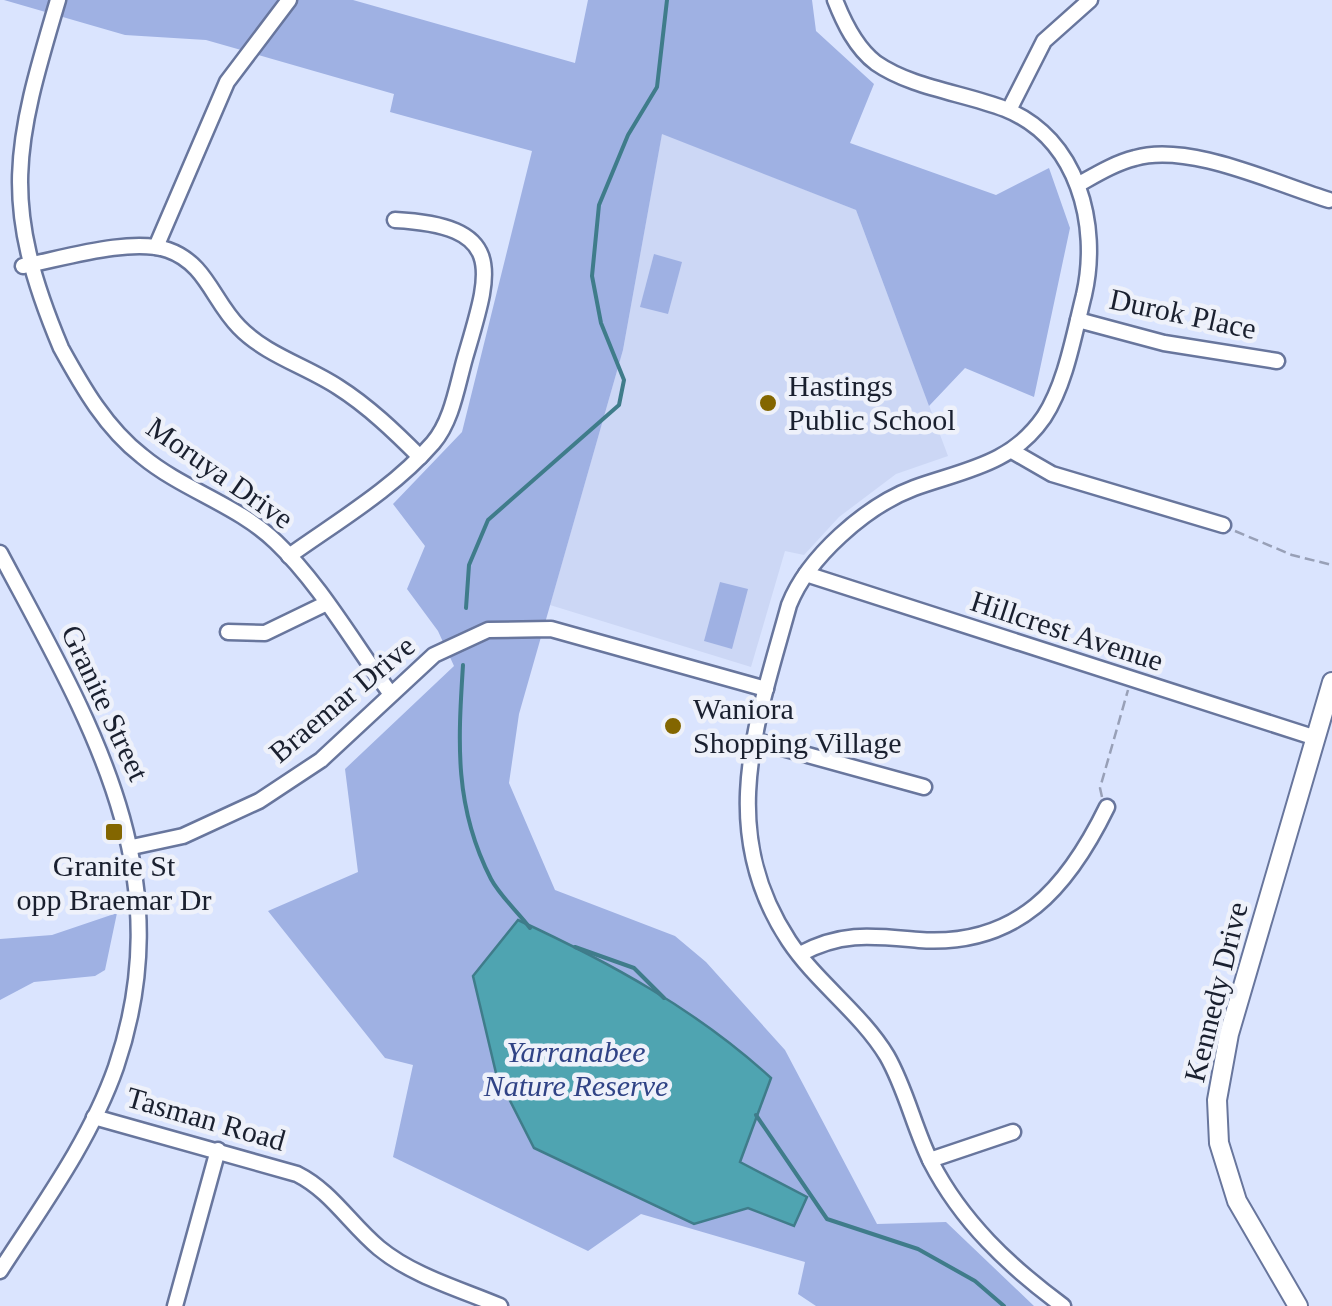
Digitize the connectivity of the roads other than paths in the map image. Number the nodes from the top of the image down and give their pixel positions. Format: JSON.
{"nodes":[{"id":1,"x":58,"y":0,"type":"edge"},
{"id":2,"x":289,"y":0,"type":"edge"},
{"id":3,"x":835,"y":0,"type":"edge"},
{"id":4,"x":1090,"y":0,"type":"edge"},
{"id":5,"x":1009,"y":110,"type":"junction"},
{"id":6,"x":1079,"y":184,"type":"junction"},
{"id":7,"x":1329,"y":200,"type":"dead end"},
{"id":8,"x":5,"y":206,"type":"edge"},
{"id":9,"x":395,"y":220,"type":"dead end"},
{"id":10,"x":156,"y":247,"type":"junction"},
{"id":11,"x":23,"y":266,"type":"junction"},
{"id":12,"x":1078,"y":320,"type":"junction"},
{"id":13,"x":1277,"y":361,"type":"dead end"},
{"id":14,"x":1012,"y":451,"type":"junction"},
{"id":15,"x":420,"y":457,"type":"junction"},
{"id":16,"x":1223,"y":525,"type":"road end"},
{"id":17,"x":0,"y":554,"type":"edge"},
{"id":18,"x":289,"y":556,"type":"junction"},
{"id":19,"x":806,"y":574,"type":"junction"},
{"id":20,"x":325,"y":604,"type":"junction"},
{"id":21,"x":228,"y":632,"type":"dead end"},
{"id":22,"x":1332,"y":682,"type":"edge"},
{"id":23,"x":766,"y":689,"type":"junction"},
{"id":24,"x":390,"y":693,"type":"junction"},
{"id":25,"x":1313,"y":737,"type":"junction"},
{"id":26,"x":753,"y":740,"type":"junction"},
{"id":27,"x":924,"y":788,"type":"dead end"},
{"id":28,"x":1108,"y":807,"type":"road end"},
{"id":29,"x":132,"y":847,"type":"junction"},
{"id":30,"x":800,"y":954,"type":"junction"},
{"id":31,"x":94,"y":1117,"type":"junction"},
{"id":32,"x":1013,"y":1132,"type":"dead end"},
{"id":33,"x":218,"y":1150,"type":"junction"},
{"id":34,"x":930,"y":1160,"type":"junction"},
{"id":35,"x":0,"y":1271,"type":"edge"},
{"id":36,"x":174,"y":1306,"type":"edge"},
{"id":37,"x":500,"y":1306,"type":"edge"},
{"id":38,"x":1063,"y":1306,"type":"edge"},
{"id":39,"x":1298,"y":1306,"type":"edge"}],
"edges":[{"from":1,"to":8,"type":"street","name":"Moruya Drive"},
{"from":2,"to":10,"type":"street"},
{"from":3,"to":5,"type":"street"},
{"from":4,"to":5,"type":"street"},
{"from":5,"to":6,"type":"street"},
{"from":6,"to":7,"type":"street"},
{"from":6,"to":12,"type":"street"},
{"from":8,"to":11,"type":"street","name":"Moruya Drive"},
{"from":9,"to":15,"type":"street"},
{"from":10,"to":11,"type":"street"},
{"from":10,"to":15,"type":"street"},
{"from":11,"to":18,"type":"street","name":"Moruya Drive"},
{"from":12,"to":13,"type":"street","name":"Durok Place"},
{"from":12,"to":14,"type":"street"},
{"from":14,"to":16,"type":"street"},
{"from":14,"to":19,"type":"street"},
{"from":15,"to":18,"type":"street"},
{"from":17,"to":29,"type":"street","name":"Granite Street"},
{"from":18,"to":20,"type":"street","name":"Moruya Drive"},
{"from":19,"to":23,"type":"street"},
{"from":19,"to":25,"type":"street","name":"Hillcrest Avenue"},
{"from":20,"to":21,"type":"street"},
{"from":20,"to":24,"type":"street","name":"Moruya Drive"},
{"from":22,"to":25,"type":"main road","name":"Kennedy Drive"},
{"from":23,"to":24,"type":"street","name":"Braemar Drive"},
{"from":23,"to":26,"type":"street"},
{"from":24,"to":29,"type":"street","name":"Braemar Drive"},
{"from":25,"to":39,"type":"main road","name":"Kennedy Drive"},
{"from":26,"to":27,"type":"street"},
{"from":26,"to":30,"type":"street"},
{"from":28,"to":30,"type":"street"},
{"from":29,"to":31,"type":"street","name":"Granite Street"},
{"from":30,"to":34,"type":"street"},
{"from":31,"to":33,"type":"street","name":"Tasman Road"},
{"from":31,"to":35,"type":"street","name":"Granite Street"},
{"from":32,"to":34,"type":"street"},
{"from":33,"to":36,"type":"street"},
{"from":33,"to":37,"type":"street","name":"Tasman Road"},
{"from":34,"to":38,"type":"street"}]}
